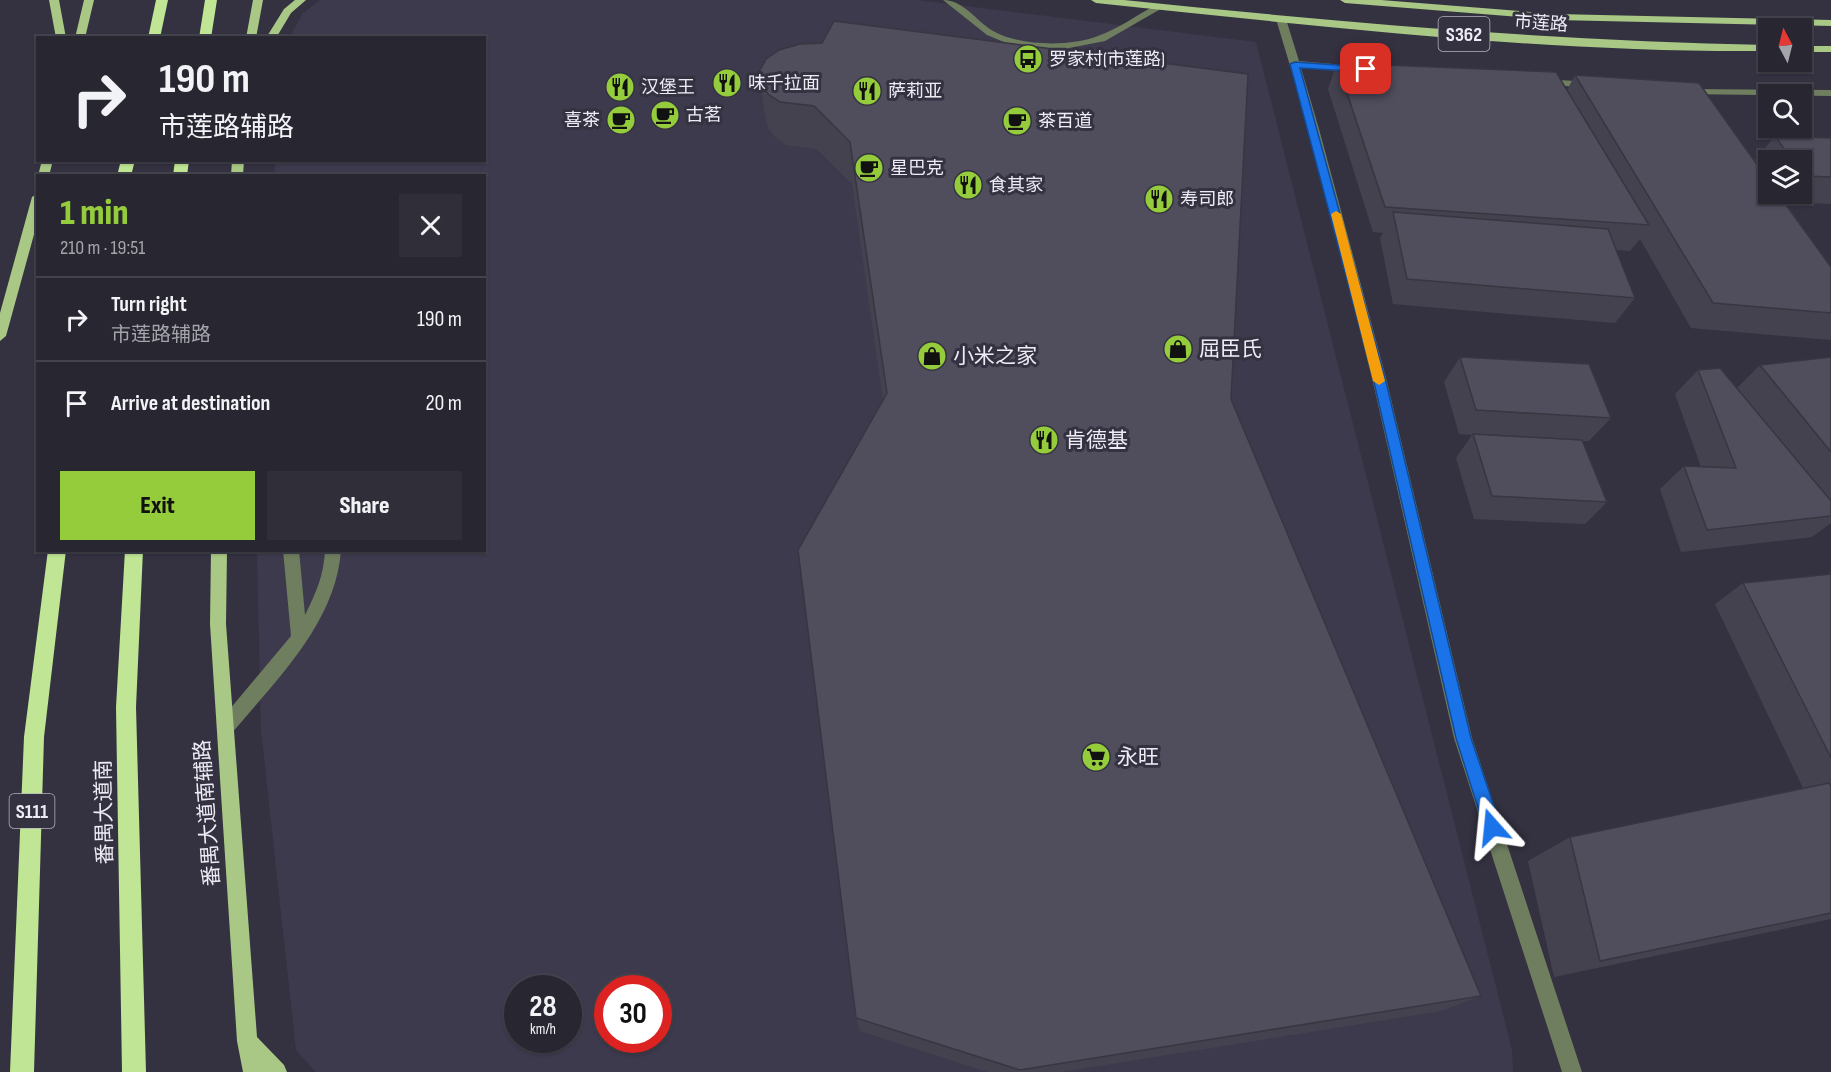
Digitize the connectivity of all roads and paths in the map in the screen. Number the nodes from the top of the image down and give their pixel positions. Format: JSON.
{"nodes":[{"id":1,"x":54,"y":0,"type":"edge"},
{"id":2,"x":89,"y":0,"type":"edge"},
{"id":3,"x":162,"y":0,"type":"edge"},
{"id":4,"x":211,"y":0,"type":"edge"},
{"id":5,"x":258,"y":0,"type":"edge"},
{"id":6,"x":301,"y":0,"type":"edge"},
{"id":7,"x":948,"y":0,"type":"edge"},
{"id":8,"x":1096,"y":0,"type":"edge"},
{"id":9,"x":1345,"y":0,"type":"edge"},
{"id":10,"x":1160,"y":7,"type":"junction"},
{"id":11,"x":1281,"y":19,"type":"junction"},
{"id":12,"x":1831,"y":23,"type":"edge"},
{"id":13,"x":61,"y":36,"type":"edge"},
{"id":14,"x":80,"y":36,"type":"edge"},
{"id":15,"x":154,"y":36,"type":"edge"},
{"id":16,"x":204,"y":36,"type":"edge"},
{"id":17,"x":251,"y":36,"type":"edge"},
{"id":18,"x":272,"y":36,"type":"edge"},
{"id":19,"x":1758,"y":48,"type":"edge"},
{"id":20,"x":1812,"y":49,"type":"edge"},
{"id":21,"x":1831,"y":49,"type":"edge"},
{"id":22,"x":1295,"y":64,"type":"junction"},
{"id":23,"x":1366,"y":69,"type":"edge"},
{"id":24,"x":1531,"y":81,"type":"edge"},
{"id":25,"x":1601,"y":86,"type":"edge"},
{"id":26,"x":1672,"y":91,"type":"edge"},
{"id":27,"x":1831,"y":93,"type":"edge"},
{"id":28,"x":36,"y":203,"type":"edge"},
{"id":29,"x":6,"y":294,"type":"edge"},
{"id":30,"x":0,"y":336,"type":"edge"},
{"id":31,"x":57,"y":552,"type":"edge"},
{"id":32,"x":134,"y":552,"type":"edge"},
{"id":33,"x":219,"y":552,"type":"edge"},
{"id":34,"x":291,"y":552,"type":"edge"},
{"id":35,"x":333,"y":552,"type":"edge"},
{"id":36,"x":299,"y":639,"type":"junction"},
{"id":37,"x":225,"y":728,"type":"junction"},
{"id":38,"x":247,"y":1041,"type":"junction"},
{"id":39,"x":22,"y":1072,"type":"edge"},
{"id":40,"x":134,"y":1072,"type":"edge"},
{"id":41,"x":253,"y":1072,"type":"edge"},
{"id":42,"x":277,"y":1072,"type":"edge"},
{"id":43,"x":1572,"y":1072,"type":"edge"}],
"edges":[{"from":1,"to":13,"type":"main road"},
{"from":2,"to":14,"type":"main road"},
{"from":3,"to":15,"type":"highway"},
{"from":4,"to":16,"type":"highway"},
{"from":5,"to":17,"type":"main road"},
{"from":6,"to":18,"type":"main road"},
{"from":7,"to":10,"type":"street"},
{"from":8,"to":10,"type":"main road","name":"市莲路","number":"S362"},
{"from":9,"to":12,"type":"main road","name":"市莲路","number":"S362"},
{"from":10,"to":11,"type":"main road","name":"市莲路","number":"S362"},
{"from":11,"to":19,"type":"main road","name":"市莲路","number":"S362"},
{"from":11,"to":22,"type":"street"},
{"from":20,"to":21,"type":"main road"},
{"from":22,"to":23,"type":"street"},
{"from":22,"to":43,"type":"street"},
{"from":24,"to":25,"type":"street"},
{"from":26,"to":27,"type":"street"},
{"from":28,"to":29,"type":"main road"},
{"from":29,"to":30,"type":"main road"},
{"from":31,"to":39,"type":"highway","number":"S111"},
{"from":32,"to":40,"type":"highway","name":"番禺大道南"},
{"from":33,"to":37,"type":"main road","name":"番禺大道南辅路"},
{"from":34,"to":36,"type":"street"},
{"from":35,"to":36,"type":"street"},
{"from":36,"to":37,"type":"street"},
{"from":37,"to":38,"type":"main road","name":"番禺大道南辅路"},
{"from":38,"to":41,"type":"main road","name":"番禺大道南辅路"},
{"from":38,"to":42,"type":"main road"}]}
